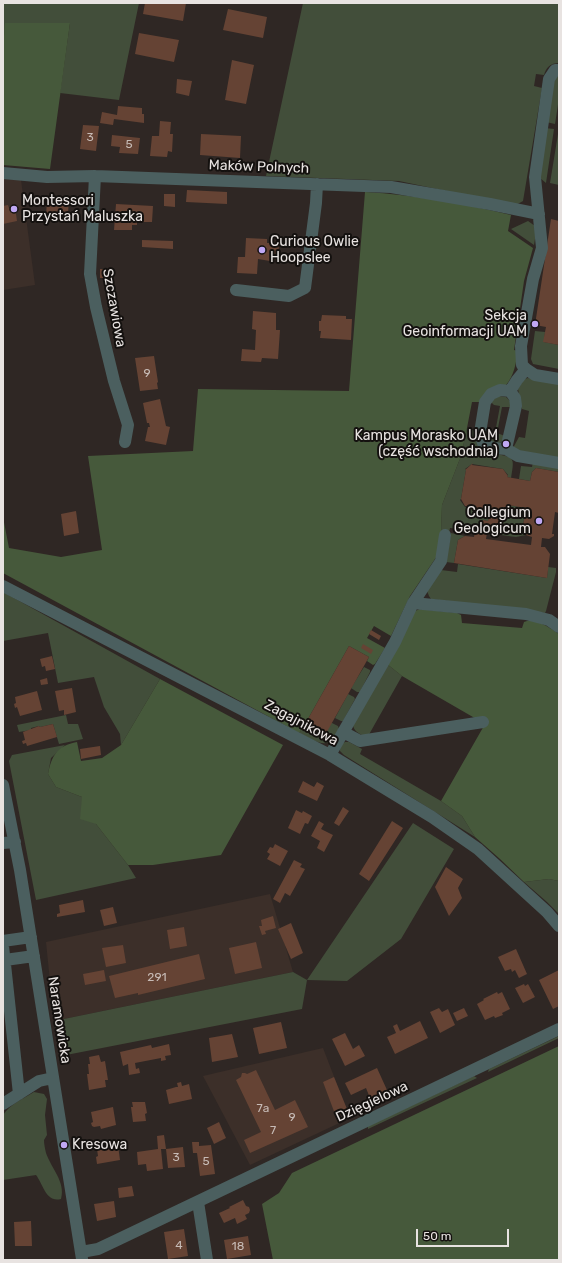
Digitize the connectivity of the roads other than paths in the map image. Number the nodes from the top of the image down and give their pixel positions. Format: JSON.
{"nodes":[{"id":1,"x":559,"y":70,"type":"edge"},
{"id":2,"x":3,"y":174,"type":"edge"},
{"id":3,"x":95,"y":176,"type":"junction"},
{"id":4,"x":317,"y":184,"type":"junction"},
{"id":5,"x":539,"y":214,"type":"junction"},
{"id":6,"x":236,"y":290,"type":"dead end"},
{"id":7,"x":526,"y":369,"type":"junction"},
{"id":8,"x":559,"y":379,"type":"edge"},
{"id":9,"x":510,"y":391,"type":"junction"},
{"id":10,"x":125,"y":442,"type":"dead end"},
{"id":11,"x":506,"y":449,"type":"junction"},
{"id":12,"x":559,"y":463,"type":"edge"},
{"id":13,"x":445,"y":535,"type":"dead end"},
{"id":14,"x":3,"y":586,"type":"edge"},
{"id":15,"x":413,"y":603,"type":"junction"},
{"id":16,"x":559,"y":627,"type":"edge"},
{"id":17,"x":483,"y":722,"type":"dead end"},
{"id":18,"x":343,"y":732,"type":"junction"},
{"id":19,"x":330,"y":755,"type":"junction"},
{"id":20,"x":3,"y":785,"type":"edge"},
{"id":21,"x":9,"y":842,"type":"edge"},
{"id":22,"x":559,"y":926,"type":"edge"},
{"id":23,"x":31,"y":937,"type":"junction"},
{"id":24,"x":3,"y":941,"type":"edge"},
{"id":25,"x":3,"y":946,"type":"edge"},
{"id":26,"x":34,"y":956,"type":"junction"},
{"id":27,"x":5,"y":960,"type":"junction"},
{"id":28,"x":559,"y":1029,"type":"edge"},
{"id":29,"x":53,"y":1078,"type":"junction"},
{"id":30,"x":19,"y":1094,"type":"junction"},
{"id":31,"x":3,"y":1104,"type":"edge"},
{"id":32,"x":198,"y":1202,"type":"junction"},
{"id":33,"x":81,"y":1256,"type":"edge"},
{"id":34,"x":207,"y":1260,"type":"edge"}],
"edges":[{"from":1,"to":5,"type":"street"},
{"from":2,"to":3,"type":"street","name":"Maków Polnych"},
{"from":3,"to":4,"type":"street","name":"Maków Polnych"},
{"from":3,"to":10,"type":"street","name":"Szczawiowa"},
{"from":4,"to":5,"type":"street","name":"Maków Polnych"},
{"from":4,"to":6,"type":"street"},
{"from":5,"to":7,"type":"street"},
{"from":7,"to":8,"type":"street"},
{"from":7,"to":9,"type":"street"},
{"from":9,"to":11,"type":"street"},
{"from":9,"to":11,"type":"street"},
{"from":11,"to":12,"type":"street"},
{"from":13,"to":15,"type":"street"},
{"from":14,"to":19,"type":"street","name":"Zagajnikowa"},
{"from":15,"to":16,"type":"street"},
{"from":15,"to":18,"type":"street"},
{"from":17,"to":18,"type":"street"},
{"from":18,"to":19,"type":"street"},
{"from":19,"to":22,"type":"street","name":"Zagajnikowa"},
{"from":20,"to":21,"type":"street","name":"Naramowicka"},
{"from":21,"to":23,"type":"street","name":"Naramowicka"},
{"from":23,"to":24,"type":"street"},
{"from":23,"to":26,"type":"street","name":"Naramowicka"},
{"from":25,"to":27,"type":"street"},
{"from":26,"to":27,"type":"street"},
{"from":26,"to":29,"type":"street","name":"Naramowicka"},
{"from":27,"to":30,"type":"street"},
{"from":28,"to":32,"type":"street","name":"Dzięgielowa"},
{"from":29,"to":30,"type":"street"},
{"from":29,"to":33,"type":"street","name":"Naramowicka"},
{"from":30,"to":31,"type":"street"},
{"from":32,"to":33,"type":"street","name":"Dzięgielowa"},
{"from":32,"to":34,"type":"street"}]}
